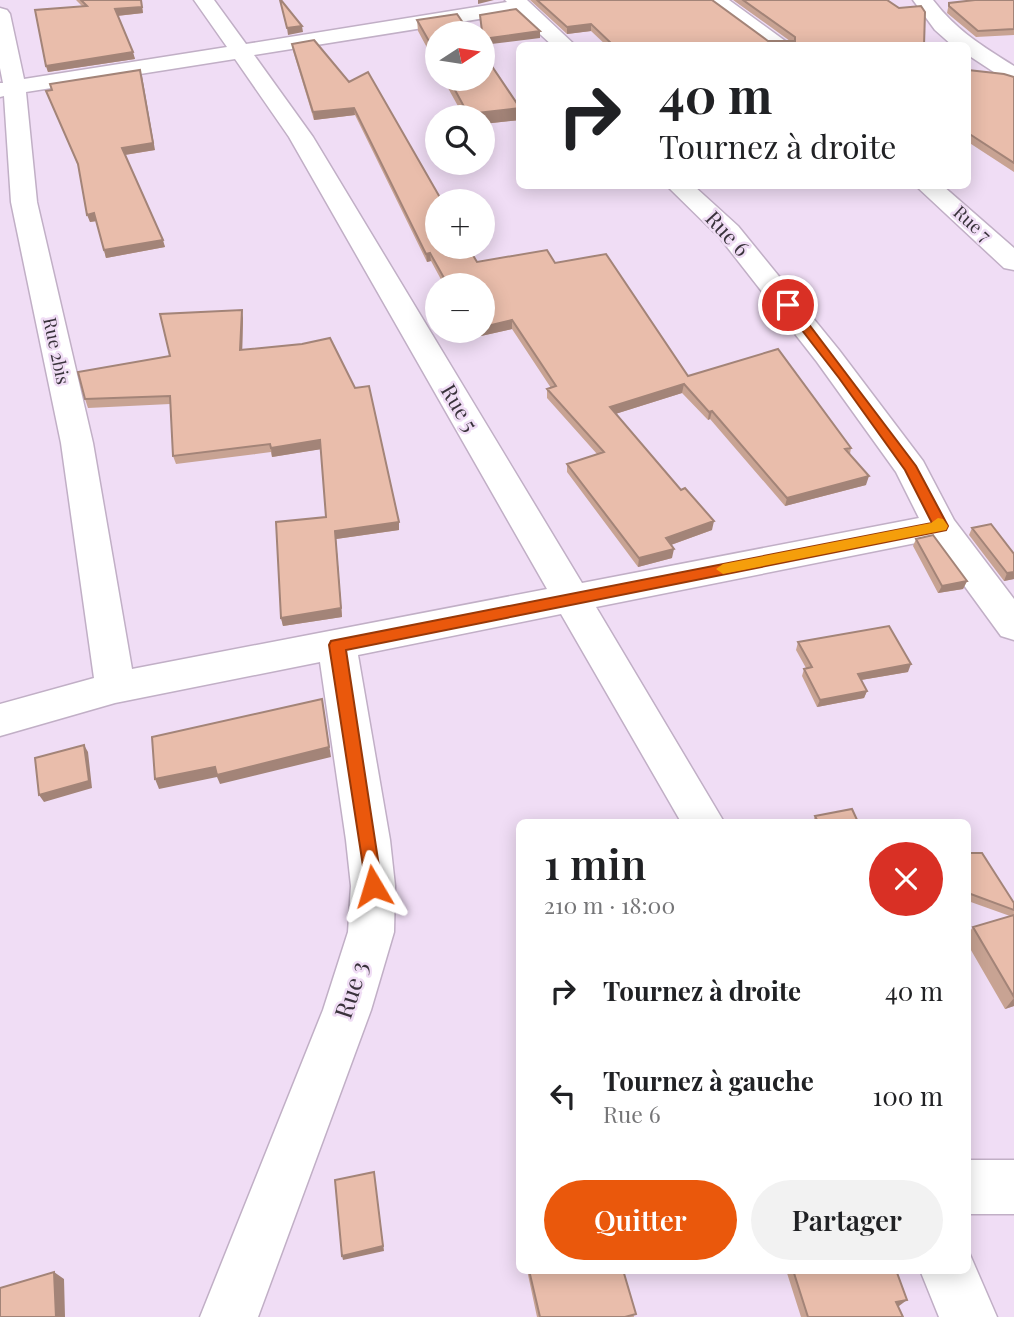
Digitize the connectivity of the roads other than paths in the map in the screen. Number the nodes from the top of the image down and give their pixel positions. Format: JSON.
{"nodes":[{"id":1,"x":204,"y":0,"type":"edge"},
{"id":2,"x":716,"y":0,"type":"edge"},
{"id":3,"x":923,"y":0,"type":"edge"},
{"id":4,"x":518,"y":3,"type":"edge"},
{"id":5,"x":0,"y":14,"type":"edge"},
{"id":6,"x":562,"y":42,"type":"edge"},
{"id":7,"x":776,"y":42,"type":"edge"},
{"id":8,"x":962,"y":42,"type":"edge"},
{"id":9,"x":971,"y":48,"type":"edge"},
{"id":10,"x":242,"y":52,"type":"junction"},
{"id":11,"x":1014,"y":75,"type":"edge"},
{"id":12,"x":7,"y":90,"type":"edge"},
{"id":13,"x":683,"y":189,"type":"edge"},
{"id":14,"x":932,"y":189,"type":"edge"},
{"id":15,"x":1014,"y":262,"type":"edge"},
{"id":16,"x":940,"y":526,"type":"junction"},
{"id":17,"x":573,"y":598,"type":"junction"},
{"id":18,"x":1014,"y":625,"type":"edge"},
{"id":19,"x":337,"y":645,"type":"junction"},
{"id":20,"x":115,"y":688,"type":"junction"},
{"id":21,"x":0,"y":720,"type":"edge"},
{"id":22,"x":701,"y":819,"type":"edge"},
{"id":23,"x":1014,"y":1187,"type":"edge"},
{"id":24,"x":971,"y":1188,"type":"edge"},
{"id":25,"x":950,"y":1274,"type":"edge"},
{"id":26,"x":229,"y":1317,"type":"edge"},
{"id":27,"x":968,"y":1317,"type":"edge"}],
"edges":[{"from":1,"to":10,"type":"street","name":"Rue 5"},
{"from":2,"to":7,"type":"street"},
{"from":3,"to":8,"type":"street"},
{"from":4,"to":6,"type":"street"},
{"from":4,"to":10,"type":"street"},
{"from":5,"to":12,"type":"street","name":"Rue 2bis"},
{"from":9,"to":11,"type":"street"},
{"from":10,"to":12,"type":"street"},
{"from":10,"to":17,"type":"street","name":"Rue 5"},
{"from":12,"to":20,"type":"street","name":"Rue 2bis"},
{"from":13,"to":16,"type":"street","name":"Rue 6"},
{"from":14,"to":15,"type":"street","name":"Rue 7"},
{"from":16,"to":17,"type":"street"},
{"from":16,"to":18,"type":"street","name":"Rue 6"},
{"from":17,"to":19,"type":"street"},
{"from":17,"to":22,"type":"street","name":"Rue 5"},
{"from":19,"to":20,"type":"street"},
{"from":19,"to":26,"type":"street","name":"Rue 3"},
{"from":20,"to":21,"type":"street"},
{"from":23,"to":24,"type":"street"},
{"from":25,"to":27,"type":"street"}]}
